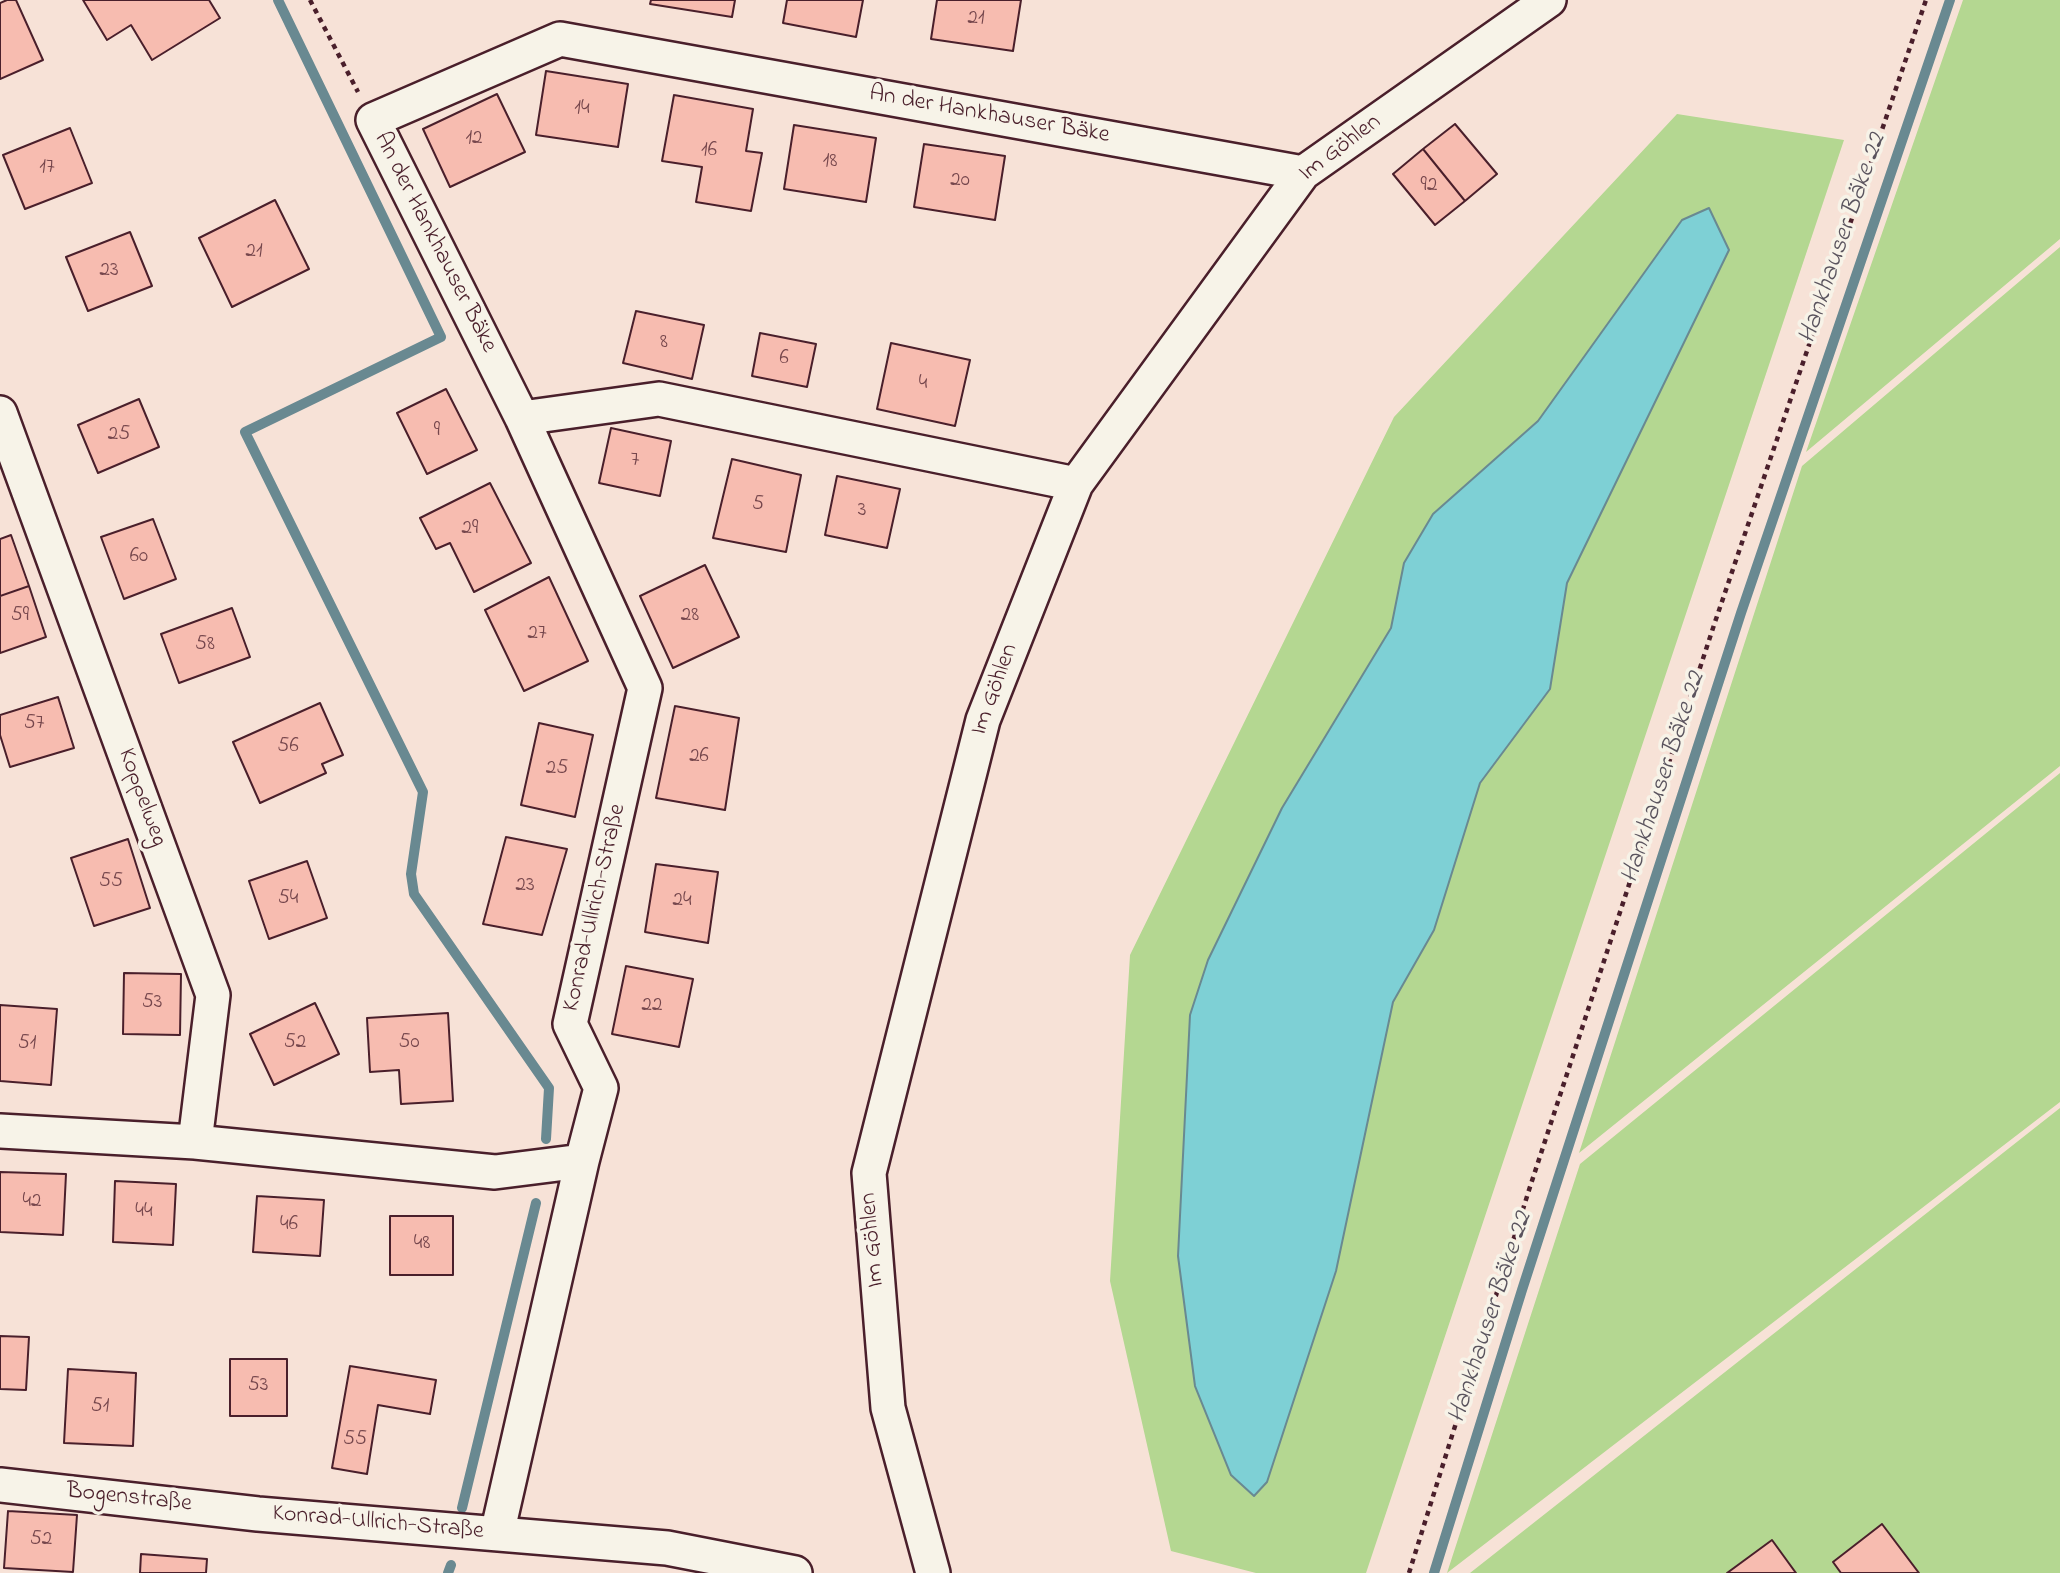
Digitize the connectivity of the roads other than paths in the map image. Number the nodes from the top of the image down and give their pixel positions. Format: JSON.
{"nodes":[{"id":1,"x":1549,"y":0,"type":"edge"},
{"id":2,"x":1303,"y":173,"type":"junction"},
{"id":3,"x":0,"y":413,"type":"edge"},
{"id":4,"x":522,"y":418,"type":"junction"},
{"id":5,"x":9,"y":466,"type":"edge"},
{"id":6,"x":1076,"y":484,"type":"junction"},
{"id":7,"x":0,"y":1131,"type":"edge"},
{"id":8,"x":195,"y":1143,"type":"junction"},
{"id":9,"x":582,"y":1161,"type":"junction"},
{"id":10,"x":0,"y":1485,"type":"edge"},
{"id":11,"x":258,"y":1514,"type":"joint"},
{"id":12,"x":498,"y":1534,"type":"junction"},
{"id":13,"x":664,"y":1561,"type":"edge"},
{"id":14,"x":795,"y":1573,"type":"edge"},
{"id":15,"x":933,"y":1573,"type":"edge"}],
"edges":[{"from":1,"to":2,"type":"street","name":"Im Göhlen"},
{"from":2,"to":4,"type":"street","name":"An der Hankhauser Bäke"},
{"from":2,"to":6,"type":"street","name":"Im Göhlen"},
{"from":3,"to":5,"type":"street","name":"Koppelweg"},
{"from":4,"to":6,"type":"street"},
{"from":4,"to":9,"type":"street","name":"Konrad-Ullrich-Straße"},
{"from":5,"to":8,"type":"street","name":"Koppelweg"},
{"from":6,"to":15,"type":"street","name":"Im Göhlen"},
{"from":7,"to":8,"type":"street"},
{"from":8,"to":9,"type":"street"},
{"from":9,"to":12,"type":"street","name":"Konrad-Ullrich-Straße"},
{"from":10,"to":11,"type":"street","name":"Bogenstraße"},
{"from":11,"to":12,"type":"street","name":"Konrad-Ullrich-Straße"},
{"from":12,"to":13,"type":"street","name":"Konrad-Ullrich-Straße"},
{"from":13,"to":14,"type":"street","name":"Konrad-Ullrich-Straße"}]}
